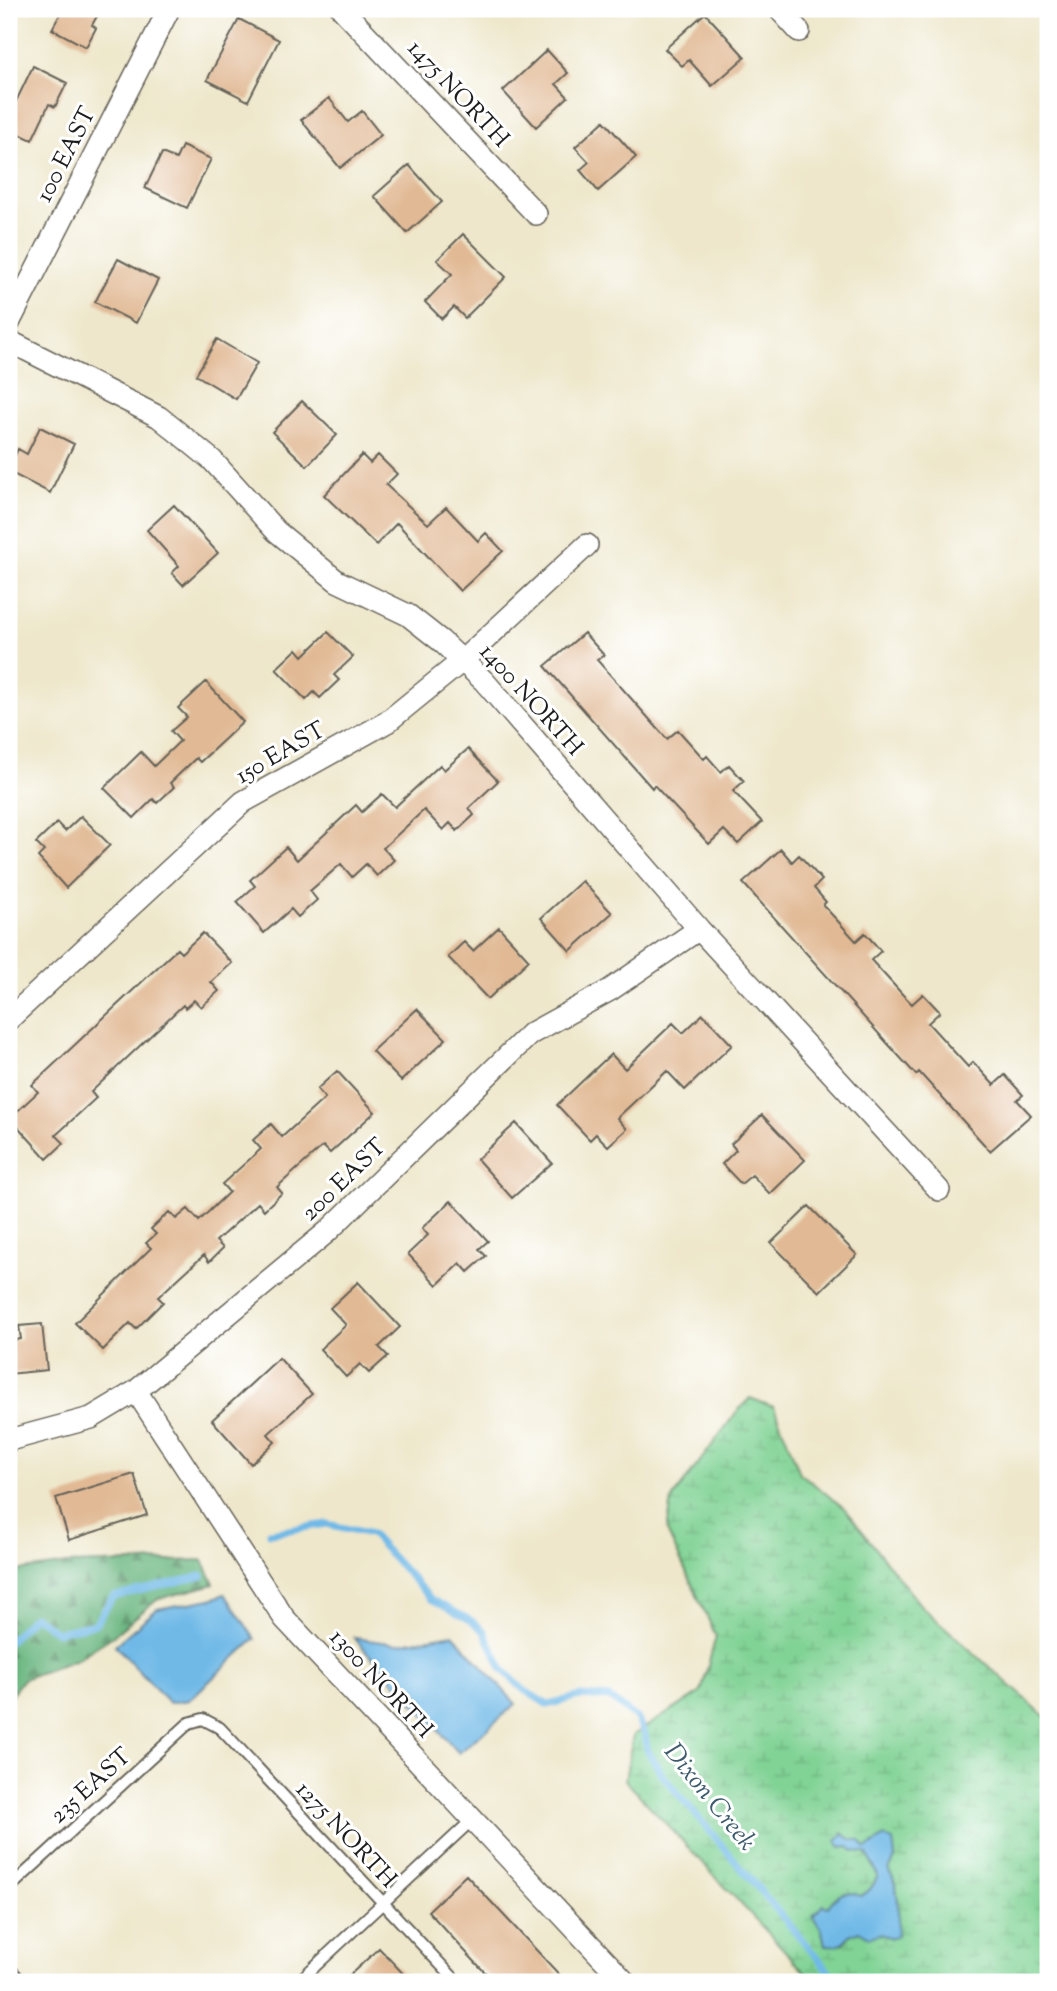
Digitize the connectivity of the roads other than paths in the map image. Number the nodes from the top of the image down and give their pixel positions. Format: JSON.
{"nodes":[{"id":1,"x":169,"y":9,"type":"edge"},
{"id":2,"x":342,"y":9,"type":"edge"},
{"id":3,"x":779,"y":9,"type":"edge"},
{"id":4,"x":799,"y":31,"type":"dead end"},
{"id":5,"x":536,"y":214,"type":"dead end"},
{"id":6,"x":9,"y":323,"type":"edge"},
{"id":7,"x":9,"y":341,"type":"edge"},
{"id":8,"x":587,"y":545,"type":"dead end"},
{"id":9,"x":462,"y":661,"type":"junction"},
{"id":10,"x":699,"y":929,"type":"junction"},
{"id":11,"x":9,"y":1019,"type":"edge"},
{"id":12,"x":939,"y":1190,"type":"dead end"},
{"id":13,"x":136,"y":1391,"type":"junction"},
{"id":14,"x":9,"y":1440,"type":"edge"},
{"id":15,"x":203,"y":1719,"type":"joint"},
{"id":16,"x":473,"y":1819,"type":"junction"},
{"id":17,"x":9,"y":1888,"type":"edge"},
{"id":18,"x":384,"y":1903,"type":"junction"},
{"id":19,"x":9,"y":1968,"type":"edge"},
{"id":20,"x":22,"y":1982,"type":"edge"},
{"id":21,"x":298,"y":1982,"type":"edge"},
{"id":22,"x":457,"y":1982,"type":"edge"},
{"id":23,"x":625,"y":1982,"type":"edge"}],
"edges":[{"from":1,"to":6,"type":"street","name":"100 EAST"},
{"from":2,"to":5,"type":"street","name":"1475 NORTH"},
{"from":3,"to":4,"type":"street"},
{"from":7,"to":9,"type":"street","name":"1400 NORTH"},
{"from":8,"to":9,"type":"street","name":"150 EAST"},
{"from":9,"to":10,"type":"street","name":"1400 NORTH"},
{"from":9,"to":11,"type":"street","name":"150 EAST"},
{"from":10,"to":12,"type":"street","name":"1400 NORTH"},
{"from":10,"to":13,"type":"street","name":"200 EAST"},
{"from":13,"to":14,"type":"street","name":"200 EAST"},
{"from":13,"to":16,"type":"street","name":"1300 NORTH"},
{"from":15,"to":17,"type":"lane","name":"235 EAST"},
{"from":15,"to":18,"type":"lane","name":"1275 NORTH"},
{"from":16,"to":18,"type":"lane"},
{"from":16,"to":23,"type":"street","name":"1300 NORTH"},
{"from":18,"to":21,"type":"lane"},
{"from":18,"to":22,"type":"lane","name":"1275 NORTH"},
{"from":19,"to":20,"type":"lane"}]}
